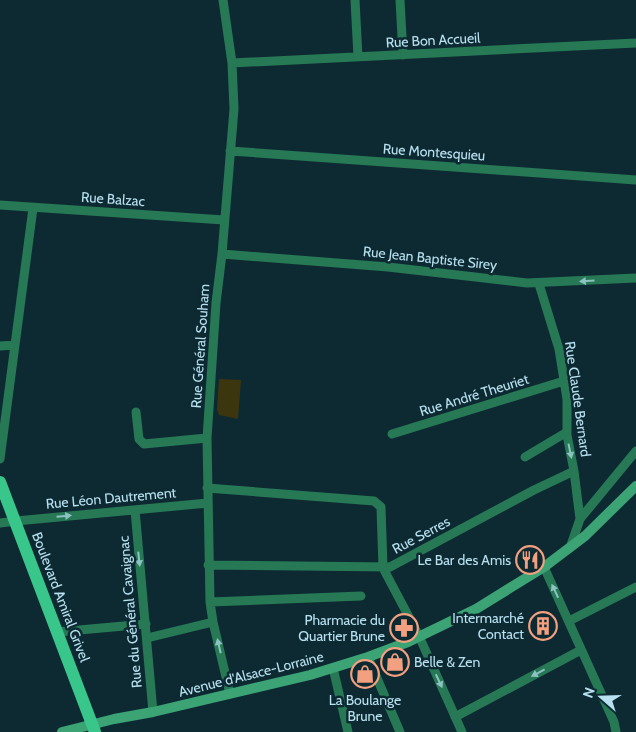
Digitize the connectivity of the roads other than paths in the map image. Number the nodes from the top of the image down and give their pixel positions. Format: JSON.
{"nodes":[{"id":1,"x":223,"y":0,"type":"edge"},
{"id":2,"x":355,"y":0,"type":"edge"},
{"id":3,"x":400,"y":0,"type":"edge"},
{"id":4,"x":636,"y":43,"type":"edge"},
{"id":5,"x":403,"y":55,"type":"junction"},
{"id":6,"x":358,"y":57,"type":"junction"},
{"id":7,"x":232,"y":63,"type":"junction"},
{"id":8,"x":230,"y":151,"type":"junction"},
{"id":9,"x":636,"y":180,"type":"edge"},
{"id":10,"x":0,"y":205,"type":"edge"},
{"id":11,"x":32,"y":208,"type":"junction"},
{"id":12,"x":224,"y":220,"type":"junction"},
{"id":13,"x":222,"y":254,"type":"junction"},
{"id":14,"x":636,"y":278,"type":"edge"},
{"id":15,"x":539,"y":284,"type":"junction"},
{"id":16,"x":15,"y":345,"type":"junction"},
{"id":17,"x":0,"y":346,"type":"edge"},
{"id":18,"x":564,"y":381,"type":"junction"},
{"id":19,"x":136,"y":412,"type":"dead end"},
{"id":20,"x":567,"y":432,"type":"junction"},
{"id":21,"x":392,"y":434,"type":"dead end"},
{"id":22,"x":207,"y":438,"type":"junction"},
{"id":23,"x":636,"y":451,"type":"edge"},
{"id":24,"x":525,"y":457,"type":"dead end"},
{"id":25,"x":0,"y":459,"type":"edge"},
{"id":26,"x":574,"y":471,"type":"junction"},
{"id":27,"x":0,"y":482,"type":"edge"},
{"id":28,"x":636,"y":486,"type":"edge"},
{"id":29,"x":207,"y":488,"type":"junction"},
{"id":30,"x":208,"y":504,"type":"junction"},
{"id":31,"x":134,"y":510,"type":"junction"},
{"id":32,"x":580,"y":519,"type":"junction"},
{"id":33,"x":16,"y":521,"type":"junction"},
{"id":34,"x":0,"y":524,"type":"edge"},
{"id":35,"x":570,"y":548,"type":"junction"},
{"id":36,"x":208,"y":565,"type":"junction"},
{"id":37,"x":544,"y":567,"type":"junction"},
{"id":38,"x":383,"y":568,"type":"junction"},
{"id":39,"x":636,"y":587,"type":"edge"},
{"id":40,"x":361,"y":596,"type":"dead end"},
{"id":41,"x":210,"y":602,"type":"junction"},
{"id":42,"x":569,"y":621,"type":"junction"},
{"id":43,"x":213,"y":622,"type":"junction"},
{"id":44,"x":146,"y":624,"type":"junction"},
{"id":45,"x":57,"y":632,"type":"junction"},
{"id":46,"x":419,"y":636,"type":"junction"},
{"id":47,"x":147,"y":638,"type":"junction"},
{"id":48,"x":581,"y":650,"type":"junction"},
{"id":49,"x":368,"y":657,"type":"junction"},
{"id":50,"x":333,"y":668,"type":"junction"},
{"id":51,"x":230,"y":694,"type":"junction"},
{"id":52,"x":153,"y":712,"type":"junction"},
{"id":53,"x":455,"y":717,"type":"junction"},
{"id":54,"x":94,"y":728,"type":"edge"},
{"id":55,"x":62,"y":732,"type":"edge"},
{"id":56,"x":348,"y":732,"type":"edge"},
{"id":57,"x":400,"y":732,"type":"edge"},
{"id":58,"x":462,"y":732,"type":"edge"},
{"id":59,"x":616,"y":732,"type":"edge"}],
"edges":[{"from":1,"to":7,"type":"street","name":"Rue Général Souham"},
{"from":2,"to":6,"type":"street"},
{"from":3,"to":5,"type":"street"},
{"from":4,"to":5,"type":"street","name":"Rue Bon Accueil"},
{"from":5,"to":6,"type":"street","name":"Rue Bon Accueil"},
{"from":6,"to":7,"type":"street","name":"Rue Bon Accueil"},
{"from":7,"to":8,"type":"street","name":"Rue Général Souham"},
{"from":8,"to":9,"type":"street","name":"Rue Montesquieu"},
{"from":8,"to":12,"type":"street","name":"Rue Général Souham"},
{"from":10,"to":11,"type":"street","name":"Rue Balzac"},
{"from":11,"to":12,"type":"street","name":"Rue Balzac"},
{"from":11,"to":16,"type":"street"},
{"from":12,"to":13,"type":"street","name":"Rue Général Souham"},
{"from":13,"to":15,"type":"street","name":"Rue Jean Baptiste Sirey"},
{"from":13,"to":22,"type":"street","name":"Rue Général Souham"},
{"from":14,"to":15,"type":"street","name":"Rue Jean Baptiste Sirey","one_way":true},
{"from":15,"to":18,"type":"street","name":"Rue Claude Bernard"},
{"from":16,"to":17,"type":"street"},
{"from":16,"to":25,"type":"street"},
{"from":18,"to":20,"type":"street","name":"Rue Claude Bernard"},
{"from":18,"to":21,"type":"street","name":"Rue André Theuriet"},
{"from":19,"to":22,"type":"street"},
{"from":20,"to":24,"type":"street"},
{"from":20,"to":26,"type":"street","name":"Rue Claude Bernard","one_way":true},
{"from":22,"to":29,"type":"street","name":"Rue Général Souham"},
{"from":23,"to":32,"type":"street"},
{"from":26,"to":32,"type":"street","name":"Rue Claude Bernard"},
{"from":26,"to":38,"type":"street","name":"Rue Serres"},
{"from":27,"to":33,"type":"main road","name":"Boulevard Amiral Grivel"},
{"from":28,"to":35,"type":"main road","name":"Avenue d'Alsace-Lorraine"},
{"from":29,"to":30,"type":"street","name":"Rue Général Souham"},
{"from":29,"to":38,"type":"street"},
{"from":30,"to":31,"type":"street","name":"Rue Léon Dautrement"},
{"from":30,"to":36,"type":"street","name":"Rue Général Souham"},
{"from":33,"to":31,"type":"street","name":"Rue Léon Dautrement","one_way":true},
{"from":31,"to":44,"type":"street","name":"Rue du Général Cavaignac","one_way":true},
{"from":32,"to":35,"type":"street"},
{"from":33,"to":34,"type":"street","name":"Rue Léon Dautrement"},
{"from":33,"to":45,"type":"main road","name":"Boulevard Amiral Grivel"},
{"from":35,"to":37,"type":"main road","name":"Avenue d'Alsace-Lorraine"},
{"from":36,"to":38,"type":"street","name":"Rue Serres"},
{"from":36,"to":41,"type":"street","name":"Rue Général Souham"},
{"from":42,"to":37,"type":"street","one_way":true},
{"from":37,"to":46,"type":"main road","name":"Avenue d'Alsace-Lorraine"},
{"from":38,"to":46,"type":"street"},
{"from":39,"to":42,"type":"street"},
{"from":40,"to":41,"type":"street"},
{"from":41,"to":43,"type":"street","name":"Rue Général Souham"},
{"from":42,"to":48,"type":"street"},
{"from":43,"to":47,"type":"street"},
{"from":51,"to":43,"type":"street","name":"Rue Général Souham","one_way":true},
{"from":44,"to":45,"type":"street"},
{"from":44,"to":47,"type":"street","name":"Rue du Général Cavaignac"},
{"from":45,"to":54,"type":"main road","name":"Boulevard Amiral Grivel"},
{"from":46,"to":49,"type":"main road","name":"Avenue d'Alsace-Lorraine"},
{"from":46,"to":53,"type":"street","one_way":true},
{"from":47,"to":52,"type":"street","name":"Rue du Général Cavaignac"},
{"from":48,"to":53,"type":"street","one_way":true},
{"from":48,"to":59,"type":"street"},
{"from":49,"to":50,"type":"main road","name":"Avenue d'Alsace-Lorraine"},
{"from":49,"to":57,"type":"street"},
{"from":50,"to":51,"type":"main road","name":"Avenue d'Alsace-Lorraine"},
{"from":50,"to":56,"type":"street"},
{"from":51,"to":52,"type":"main road","name":"Avenue d'Alsace-Lorraine"},
{"from":52,"to":54,"type":"main road","name":"Avenue d'Alsace-Lorraine"},
{"from":53,"to":58,"type":"street"},
{"from":54,"to":55,"type":"main road","name":"Avenue d'Alsace-Lorraine"}]}
